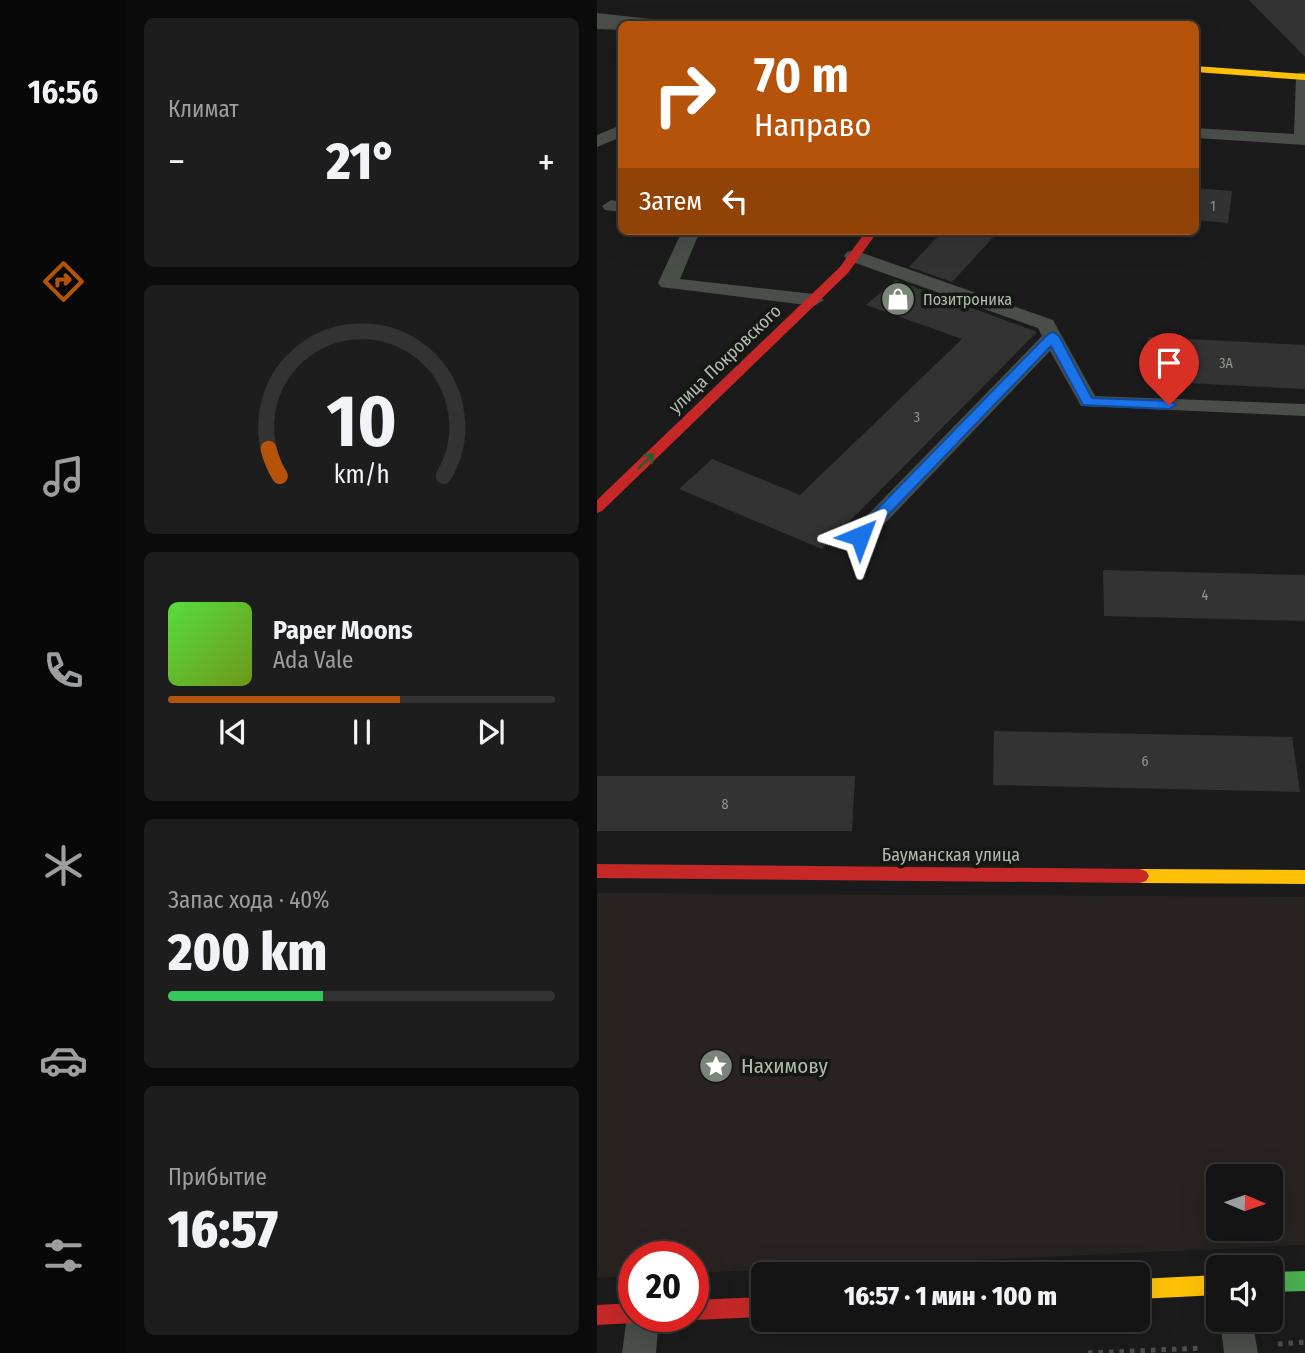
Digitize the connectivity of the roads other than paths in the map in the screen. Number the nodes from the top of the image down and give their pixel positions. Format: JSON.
{"nodes":[{"id":1,"x":597,"y":21,"type":"edge"},
{"id":2,"x":618,"y":22,"type":"edge"},
{"id":3,"x":1199,"y":69,"type":"edge"},
{"id":4,"x":1304,"y":77,"type":"edge"},
{"id":5,"x":618,"y":132,"type":"edge"},
{"id":6,"x":1199,"y":133,"type":"edge"},
{"id":7,"x":1304,"y":140,"type":"edge"},
{"id":8,"x":597,"y":142,"type":"edge"},
{"id":9,"x":689,"y":235,"type":"edge"},
{"id":10,"x":869,"y":235,"type":"edge"},
{"id":11,"x":854,"y":256,"type":"junction"},
{"id":12,"x":813,"y":300,"type":"junction"},
{"id":13,"x":1053,"y":336,"type":"junction"},
{"id":14,"x":1305,"y":410,"type":"edge"},
{"id":15,"x":597,"y":508,"type":"edge"},
{"id":16,"x":860,"y":536,"type":"dead end"},
{"id":17,"x":597,"y":871,"type":"edge"},
{"id":18,"x":1305,"y":877,"type":"edge"},
{"id":19,"x":1305,"y":1281,"type":"edge"},
{"id":20,"x":1283,"y":1282,"type":"edge"},
{"id":21,"x":1206,"y":1286,"type":"edge"},
{"id":22,"x":1150,"y":1288,"type":"edge"},
{"id":23,"x":751,"y":1308,"type":"edge"},
{"id":24,"x":709,"y":1309,"type":"edge"},
{"id":25,"x":618,"y":1314,"type":"edge"},
{"id":26,"x":597,"y":1315,"type":"edge"},
{"id":27,"x":641,"y":1332,"type":"edge"},
{"id":28,"x":639,"y":1353,"type":"edge"}],
"edges":[{"from":1,"to":2,"type":"street"},
{"from":3,"to":4,"type":"street"},
{"from":4,"to":7,"type":"lane"},
{"from":5,"to":8,"type":"lane"},
{"from":6,"to":7,"type":"lane"},
{"from":9,"to":12,"type":"lane"},
{"from":10,"to":11,"type":"street","name":"улица Покровского"},
{"from":11,"to":12,"type":"street","name":"улица Покровского"},
{"from":11,"to":13,"type":"lane"},
{"from":15,"to":12,"type":"street","name":"улица Покровского","one_way":true},
{"from":13,"to":14,"type":"lane"},
{"from":13,"to":16,"type":"lane"},
{"from":17,"to":18,"type":"street","name":"Бауманская улица"},
{"from":19,"to":20,"type":"street"},
{"from":21,"to":22,"type":"street"},
{"from":23,"to":24,"type":"street"},
{"from":25,"to":26,"type":"street"},
{"from":27,"to":28,"type":"lane"}]}
